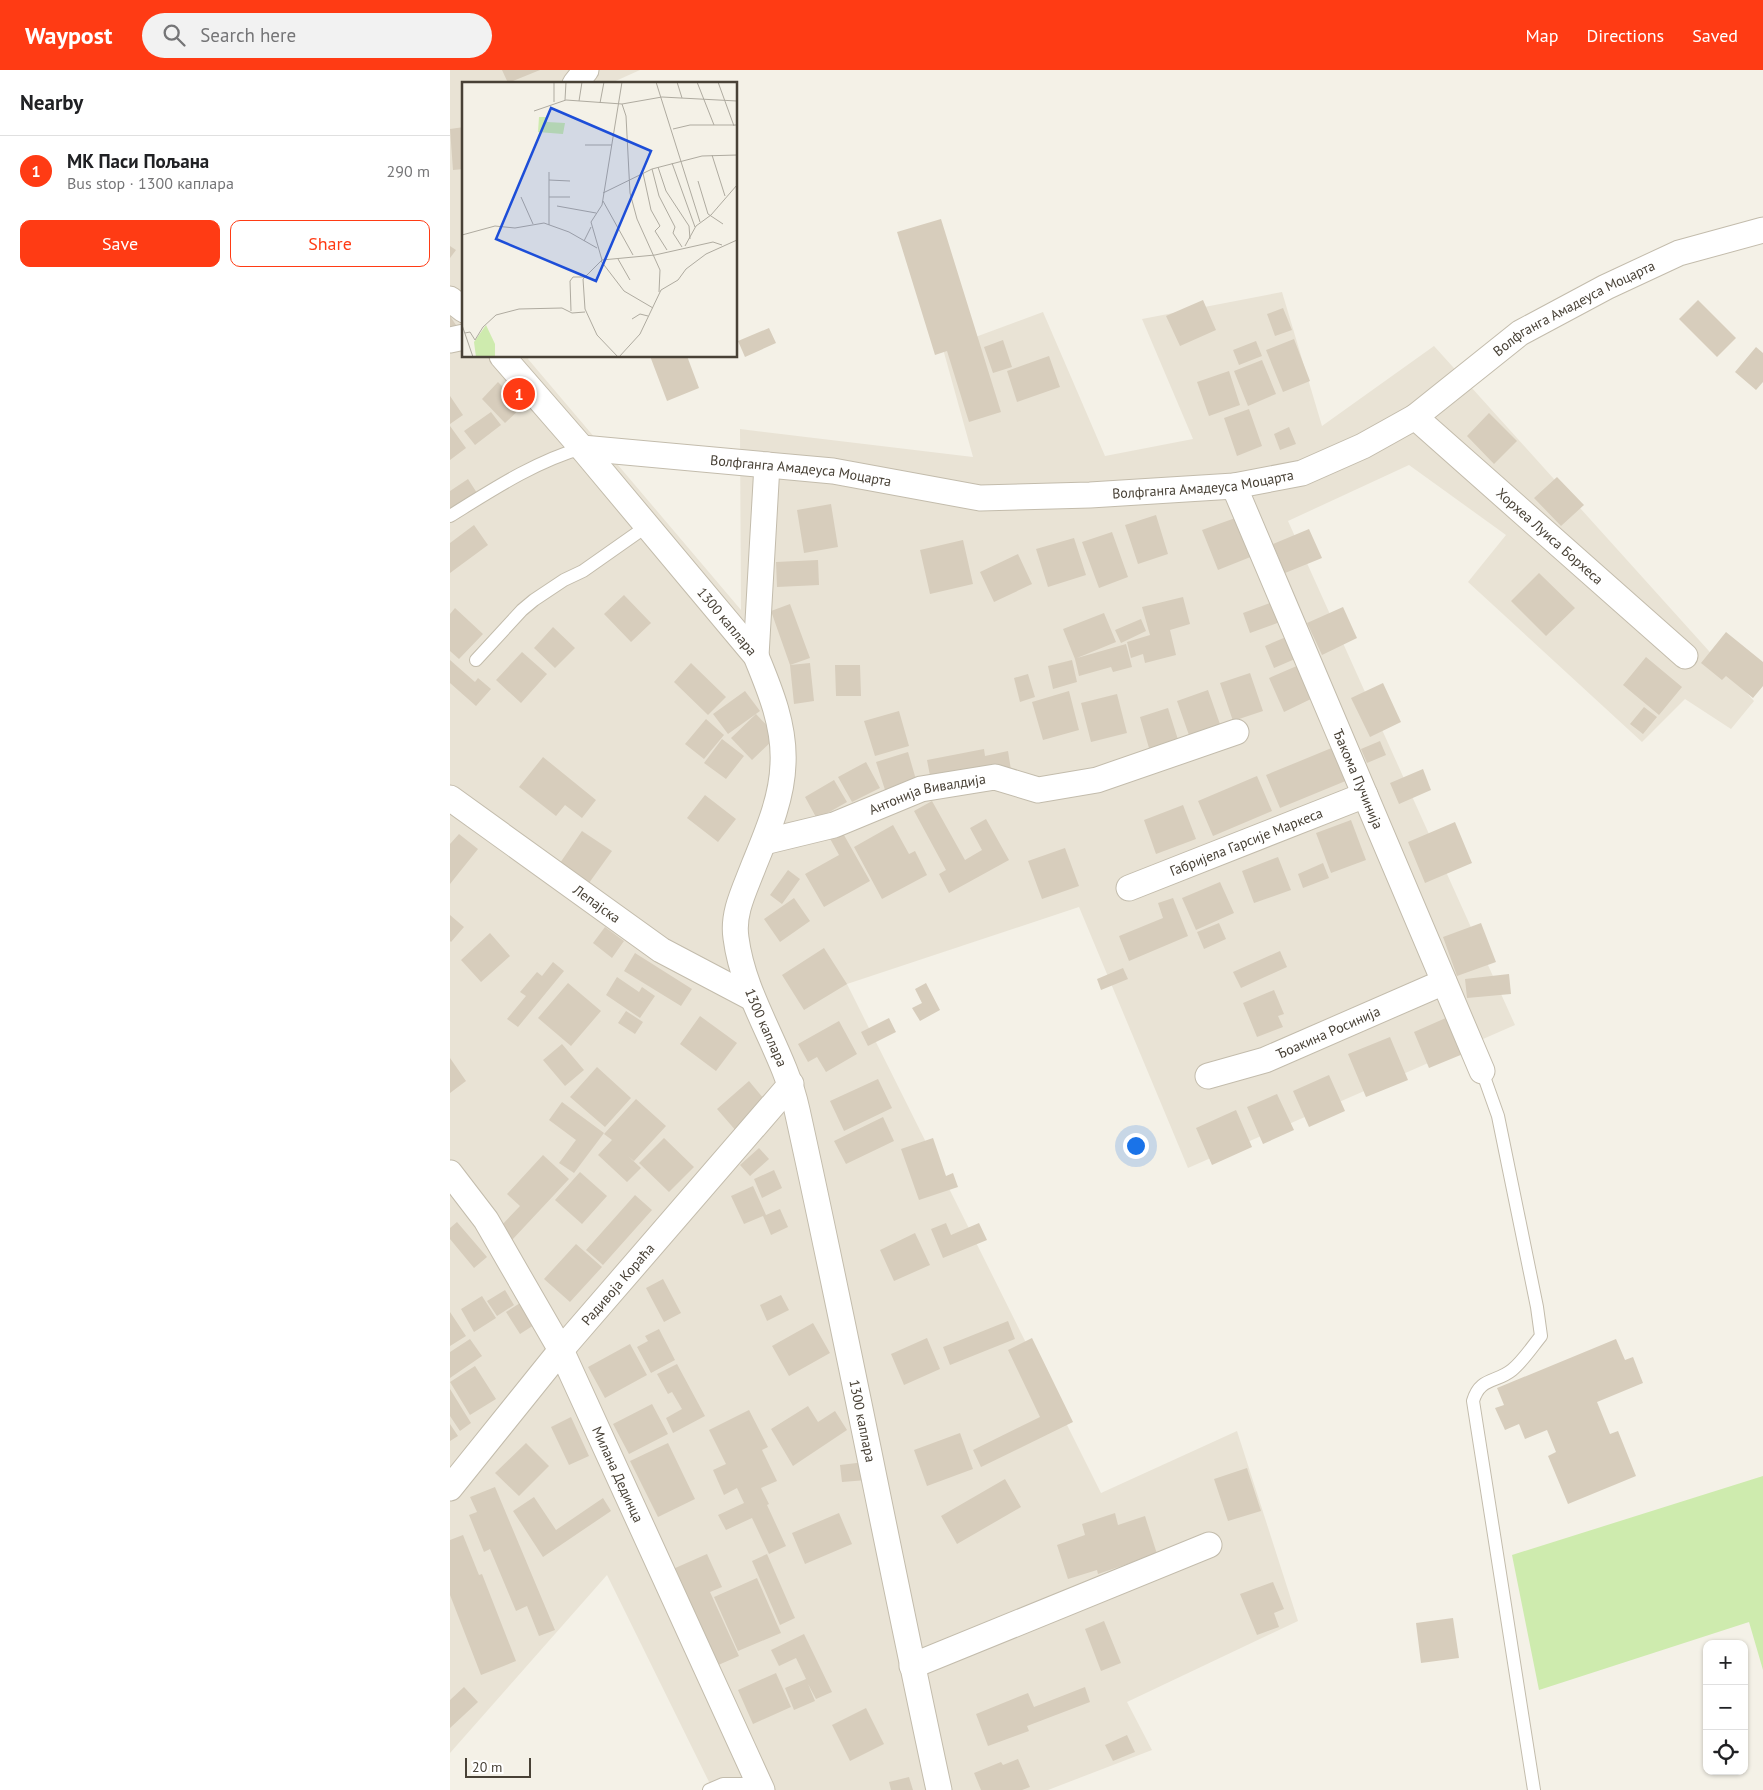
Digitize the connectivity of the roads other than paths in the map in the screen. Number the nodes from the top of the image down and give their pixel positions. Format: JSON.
{"nodes":[{"id":1,"x":586,"y":70,"type":"edge"},
{"id":2,"x":577,"y":82,"type":"edge"},
{"id":3,"x":1763,"y":230,"type":"edge"},
{"id":4,"x":450,"y":299,"type":"edge"},
{"id":5,"x":462,"y":308,"type":"edge"},
{"id":6,"x":504,"y":358,"type":"edge"},
{"id":7,"x":1415,"y":417,"type":"junction"},
{"id":8,"x":582,"y":448,"type":"junction"},
{"id":9,"x":768,"y":465,"type":"junction"},
{"id":10,"x":1234,"y":486,"type":"junction"},
{"id":11,"x":450,"y":516,"type":"edge"},
{"id":12,"x":646,"y":526,"type":"junction"},
{"id":13,"x":756,"y":656,"type":"junction"},
{"id":14,"x":1685,"y":656,"type":"dead end"},
{"id":15,"x":476,"y":660,"type":"dead end"},
{"id":16,"x":1236,"y":732,"type":"dead end"},
{"id":17,"x":1365,"y":795,"type":"junction"},
{"id":18,"x":450,"y":798,"type":"edge"},
{"id":19,"x":764,"y":842,"type":"junction"},
{"id":20,"x":1129,"y":888,"type":"dead end"},
{"id":21,"x":1444,"y":982,"type":"junction"},
{"id":22,"x":752,"y":998,"type":"junction"},
{"id":23,"x":1482,"y":1071,"type":"joint"},
{"id":24,"x":1208,"y":1076,"type":"dead end"},
{"id":25,"x":791,"y":1084,"type":"junction"},
{"id":26,"x":450,"y":1173,"type":"edge"},
{"id":27,"x":561,"y":1350,"type":"junction"},
{"id":28,"x":450,"y":1488,"type":"edge"},
{"id":29,"x":1209,"y":1545,"type":"dead end"},
{"id":30,"x":912,"y":1666,"type":"junction"},
{"id":31,"x":761,"y":1787,"type":"edge"},
{"id":32,"x":709,"y":1790,"type":"edge"},
{"id":33,"x":939,"y":1790,"type":"edge"},
{"id":34,"x":1534,"y":1790,"type":"edge"}],
"edges":[{"from":1,"to":2,"type":"street"},
{"from":3,"to":7,"type":"street","name":"Волфганга Амадеуса Моцарта"},
{"from":4,"to":5,"type":"street"},
{"from":6,"to":8,"type":"street","name":"1300 каплара"},
{"from":7,"to":10,"type":"street","name":"Волфганга Амадеуса Моцарта"},
{"from":7,"to":14,"type":"street","name":"Хорхеа Луиса Борхеса"},
{"from":8,"to":9,"type":"street","name":"Волфганга Амадеуса Моцарта"},
{"from":8,"to":11,"type":"lane"},
{"from":8,"to":12,"type":"street","name":"1300 каплара"},
{"from":9,"to":10,"type":"street","name":"Волфганга Амадеуса Моцарта"},
{"from":9,"to":13,"type":"street"},
{"from":10,"to":17,"type":"street","name":"Ђакома Пучинија"},
{"from":12,"to":13,"type":"street","name":"1300 каплара"},
{"from":12,"to":15,"type":"lane"},
{"from":13,"to":19,"type":"street","name":"1300 каплара"},
{"from":16,"to":19,"type":"street","name":"Антонија Вивалдија"},
{"from":17,"to":20,"type":"street","name":"Габријела Гарсије Маркеса"},
{"from":17,"to":21,"type":"street","name":"Ђакома Пучинија"},
{"from":18,"to":22,"type":"street","name":"Лепајска"},
{"from":19,"to":22,"type":"street","name":"1300 каплара"},
{"from":21,"to":23,"type":"street","name":"Ђакома Пучинија"},
{"from":21,"to":24,"type":"street","name":"Ђоакина Росинија"},
{"from":22,"to":25,"type":"street","name":"1300 каплара"},
{"from":23,"to":34,"type":"lane"},
{"from":25,"to":27,"type":"street","name":"Радивоја Кораћа"},
{"from":25,"to":30,"type":"street","name":"1300 каплара"},
{"from":26,"to":27,"type":"street","name":"Милана Дединца"},
{"from":27,"to":28,"type":"street","name":"Радивоја Кораћа"},
{"from":27,"to":31,"type":"street","name":"Милана Дединца"},
{"from":29,"to":30,"type":"street"},
{"from":30,"to":33,"type":"street","name":"1300 каплара"},
{"from":31,"to":32,"type":"lane"}]}
